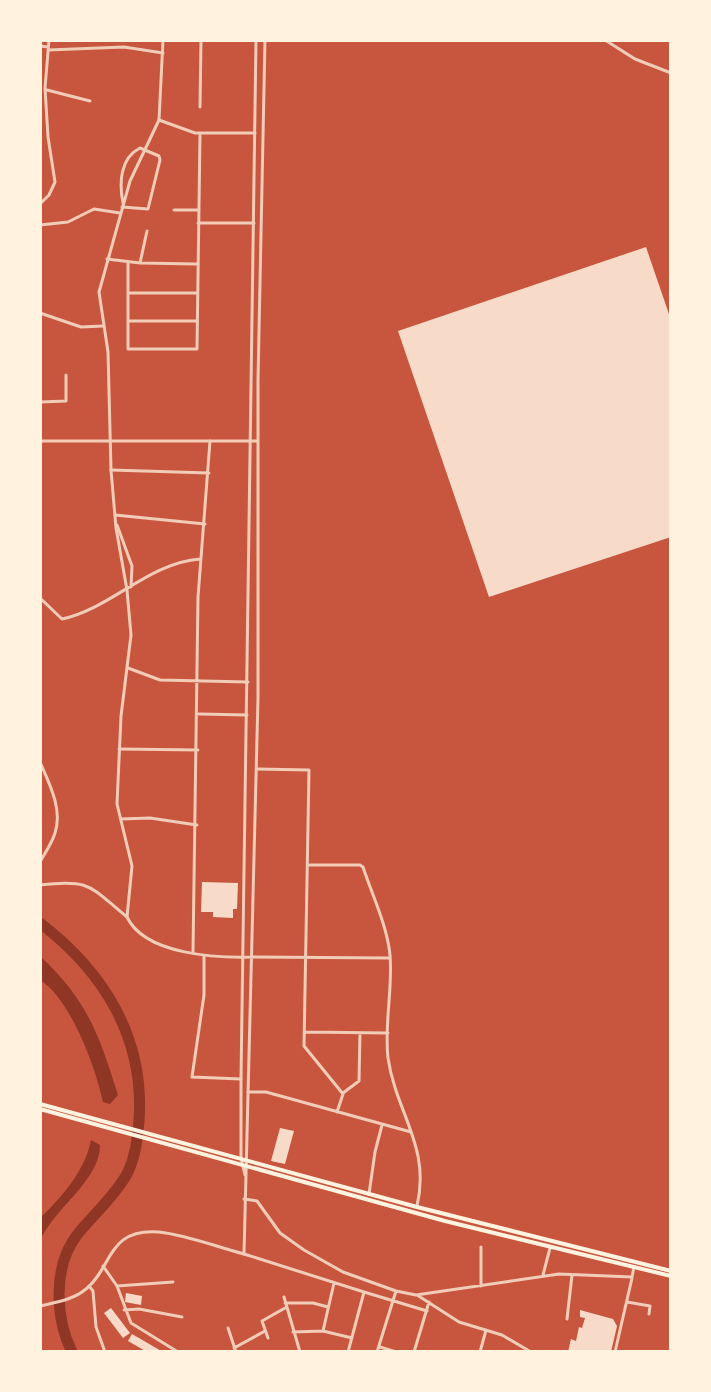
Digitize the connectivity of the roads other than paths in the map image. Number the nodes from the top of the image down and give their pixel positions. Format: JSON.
{"nodes":[{"id":1,"x":49,"y":40,"type":"edge"},
{"id":2,"x":163,"y":40,"type":"edge"},
{"id":3,"x":201,"y":40,"type":"edge"},
{"id":4,"x":256,"y":40,"type":"edge"},
{"id":5,"x":265,"y":40,"type":"edge"},
{"id":6,"x":605,"y":40,"type":"edge"},
{"id":7,"x":40,"y":46,"type":"edge"},
{"id":8,"x":48,"y":49,"type":"junction"},
{"id":9,"x":163,"y":53,"type":"junction"},
{"id":10,"x":671,"y":73,"type":"edge"},
{"id":11,"x":45,"y":90,"type":"junction"},
{"id":12,"x":90,"y":101,"type":"dead end"},
{"id":13,"x":200,"y":107,"type":"dead end"},
{"id":14,"x":159,"y":120,"type":"junction"},
{"id":15,"x":255,"y":133,"type":"junction"},
{"id":16,"x":200,"y":134,"type":"junction"},
{"id":17,"x":145,"y":149,"type":"junction"},
{"id":18,"x":40,"y":204,"type":"edge"},
{"id":19,"x":122,"y":205,"type":"junction"},
{"id":20,"x":174,"y":210,"type":"dead end"},
{"id":21,"x":199,"y":210,"type":"junction"},
{"id":22,"x":120,"y":213,"type":"junction"},
{"id":23,"x":198,"y":223,"type":"junction"},
{"id":24,"x":254,"y":223,"type":"junction"},
{"id":25,"x":40,"y":225,"type":"edge"},
{"id":26,"x":147,"y":231,"type":"dead end"},
{"id":27,"x":107,"y":259,"type":"junction"},
{"id":28,"x":128,"y":263,"type":"junction"},
{"id":29,"x":140,"y":263,"type":"junction"},
{"id":30,"x":197,"y":264,"type":"junction"},
{"id":31,"x":128,"y":293,"type":"junction"},
{"id":32,"x":197,"y":293,"type":"junction"},
{"id":33,"x":40,"y":313,"type":"edge"},
{"id":34,"x":128,"y":321,"type":"junction"},
{"id":35,"x":197,"y":321,"type":"junction"},
{"id":36,"x":103,"y":326,"type":"junction"},
{"id":37,"x":66,"y":375,"type":"dead end"},
{"id":38,"x":40,"y":402,"type":"edge"},
{"id":39,"x":110,"y":440,"type":"junction"},
{"id":40,"x":40,"y":441,"type":"edge"},
{"id":41,"x":210,"y":441,"type":"junction"},
{"id":42,"x":249,"y":441,"type":"junction"},
{"id":43,"x":257,"y":441,"type":"junction"},
{"id":44,"x":111,"y":470,"type":"junction"},
{"id":45,"x":209,"y":473,"type":"junction"},
{"id":46,"x":40,"y":502,"type":"edge"},
{"id":47,"x":115,"y":515,"type":"junction"},
{"id":48,"x":115,"y":522,"type":"junction"},
{"id":49,"x":205,"y":524,"type":"junction"},
{"id":50,"x":200,"y":559,"type":"junction"},
{"id":51,"x":129,"y":589,"type":"junction"},
{"id":52,"x":40,"y":598,"type":"edge"},
{"id":53,"x":128,"y":668,"type":"junction"},
{"id":54,"x":198,"y":682,"type":"junction"},
{"id":55,"x":248,"y":682,"type":"junction"},
{"id":56,"x":259,"y":683,"type":"junction"},
{"id":57,"x":198,"y":713,"type":"junction"},
{"id":58,"x":247,"y":715,"type":"junction"},
{"id":59,"x":119,"y":749,"type":"junction"},
{"id":60,"x":198,"y":750,"type":"junction"},
{"id":61,"x":40,"y":762,"type":"edge"},
{"id":62,"x":257,"y":769,"type":"junction"},
{"id":63,"x":119,"y":819,"type":"junction"},
{"id":64,"x":197,"y":825,"type":"junction"},
{"id":65,"x":40,"y":862,"type":"edge"},
{"id":66,"x":308,"y":865,"type":"junction"},
{"id":67,"x":40,"y":884,"type":"edge"},
{"id":68,"x":127,"y":917,"type":"junction"},
{"id":69,"x":193,"y":955,"type":"junction"},
{"id":70,"x":204,"y":955,"type":"junction"},
{"id":71,"x":253,"y":957,"type":"junction"},
{"id":72,"x":306,"y":957,"type":"junction"},
{"id":73,"x":243,"y":958,"type":"junction"},
{"id":74,"x":390,"y":958,"type":"junction"},
{"id":75,"x":305,"y":1032,"type":"junction"},
{"id":76,"x":360,"y":1033,"type":"junction"},
{"id":77,"x":388,"y":1033,"type":"junction"},
{"id":78,"x":241,"y":1079,"type":"junction"},
{"id":79,"x":248,"y":1092,"type":"junction"},
{"id":80,"x":343,"y":1094,"type":"junction"},
{"id":81,"x":40,"y":1106,"type":"edge"},
{"id":82,"x":337,"y":1112,"type":"junction"},
{"id":83,"x":382,"y":1125,"type":"junction"},
{"id":84,"x":411,"y":1132,"type":"junction"},
{"id":85,"x":149,"y":1136,"type":"junction"},
{"id":86,"x":241,"y":1158,"type":"junction"},
{"id":87,"x":246,"y":1163,"type":"junction"},
{"id":88,"x":369,"y":1194,"type":"junction"},
{"id":89,"x":244,"y":1199,"type":"junction"},
{"id":90,"x":417,"y":1207,"type":"junction"},
{"id":91,"x":481,"y":1247,"type":"dead end"},
{"id":92,"x":550,"y":1247,"type":"junction"},
{"id":93,"x":244,"y":1254,"type":"junction"},
{"id":94,"x":103,"y":1266,"type":"junction"},
{"id":95,"x":634,"y":1267,"type":"junction"},
{"id":96,"x":671,"y":1270,"type":"edge"},
{"id":97,"x":572,"y":1273,"type":"junction"},
{"id":98,"x":543,"y":1275,"type":"junction"},
{"id":99,"x":632,"y":1277,"type":"junction"},
{"id":100,"x":173,"y":1282,"type":"dead end"},
{"id":101,"x":334,"y":1283,"type":"junction"},
{"id":102,"x":89,"y":1286,"type":"junction"},
{"id":103,"x":117,"y":1286,"type":"junction"},
{"id":104,"x":481,"y":1286,"type":"junction"},
{"id":105,"x":396,"y":1291,"type":"junction"},
{"id":106,"x":364,"y":1292,"type":"junction"},
{"id":107,"x":416,"y":1295,"type":"junction"},
{"id":108,"x":284,"y":1297,"type":"dead end"},
{"id":109,"x":392,"y":1300,"type":"junction"},
{"id":110,"x":651,"y":1300,"type":"dead end"},
{"id":111,"x":429,"y":1302,"type":"junction"},
{"id":112,"x":627,"y":1302,"type":"junction"},
{"id":113,"x":286,"y":1305,"type":"junction"},
{"id":114,"x":40,"y":1306,"type":"edge"},
{"id":115,"x":650,"y":1306,"type":"junction"},
{"id":116,"x":328,"y":1307,"type":"junction"},
{"id":117,"x":124,"y":1310,"type":"junction"},
{"id":118,"x":427,"y":1311,"type":"junction"},
{"id":119,"x":649,"y":1314,"type":"dead end"},
{"id":120,"x":182,"y":1317,"type":"dead end"},
{"id":121,"x":567,"y":1319,"type":"dead end"},
{"id":122,"x":228,"y":1328,"type":"dead end"},
{"id":123,"x":486,"y":1330,"type":"junction"},
{"id":124,"x":265,"y":1331,"type":"junction"},
{"id":125,"x":323,"y":1331,"type":"junction"},
{"id":126,"x":293,"y":1332,"type":"junction"},
{"id":127,"x":268,"y":1338,"type":"dead end"},
{"id":128,"x":352,"y":1338,"type":"junction"},
{"id":129,"x":235,"y":1350,"type":"edge"},
{"id":130,"x":378,"y":1350,"type":"edge"},
{"id":131,"x":105,"y":1352,"type":"edge"},
{"id":132,"x":178,"y":1352,"type":"edge"},
{"id":133,"x":300,"y":1352,"type":"edge"},
{"id":134,"x":348,"y":1352,"type":"edge"},
{"id":135,"x":396,"y":1352,"type":"edge"},
{"id":136,"x":414,"y":1352,"type":"edge"},
{"id":137,"x":480,"y":1352,"type":"edge"},
{"id":138,"x":531,"y":1352,"type":"edge"},
{"id":139,"x":615,"y":1352,"type":"edge"}],
"edges":[{"from":1,"to":8,"type":"street"},
{"from":2,"to":9,"type":"street"},
{"from":3,"to":13,"type":"street"},
{"from":4,"to":15,"type":"street"},
{"from":5,"to":43,"type":"street"},
{"from":6,"to":10,"type":"street"},
{"from":7,"to":8,"type":"street"},
{"from":8,"to":9,"type":"street"},
{"from":8,"to":11,"type":"street"},
{"from":9,"to":14,"type":"street"},
{"from":11,"to":12,"type":"street"},
{"from":11,"to":18,"type":"street"},
{"from":14,"to":16,"type":"street"},
{"from":14,"to":17,"type":"street"},
{"from":15,"to":16,"type":"street"},
{"from":15,"to":24,"type":"street"},
{"from":16,"to":21,"type":"street"},
{"from":17,"to":19,"type":"street"},
{"from":17,"to":19,"type":"street"},
{"from":17,"to":19,"type":"street"},
{"from":19,"to":22,"type":"street"},
{"from":20,"to":21,"type":"street"},
{"from":21,"to":23,"type":"street"},
{"from":22,"to":25,"type":"street"},
{"from":22,"to":27,"type":"street"},
{"from":23,"to":24,"type":"street"},
{"from":23,"to":30,"type":"street"},
{"from":24,"to":42,"type":"street"},
{"from":26,"to":29,"type":"street"},
{"from":27,"to":28,"type":"street"},
{"from":27,"to":36,"type":"street"},
{"from":28,"to":29,"type":"street"},
{"from":28,"to":31,"type":"street"},
{"from":29,"to":30,"type":"street"},
{"from":30,"to":32,"type":"street"},
{"from":31,"to":32,"type":"street"},
{"from":31,"to":34,"type":"street"},
{"from":32,"to":35,"type":"street"},
{"from":33,"to":36,"type":"street"},
{"from":34,"to":35,"type":"street"},
{"from":34,"to":35,"type":"street"},
{"from":36,"to":39,"type":"street"},
{"from":37,"to":38,"type":"street"},
{"from":39,"to":40,"type":"street"},
{"from":39,"to":41,"type":"street"},
{"from":39,"to":44,"type":"street"},
{"from":40,"to":46,"type":"street"},
{"from":41,"to":42,"type":"street"},
{"from":41,"to":45,"type":"street"},
{"from":42,"to":43,"type":"street"},
{"from":42,"to":55,"type":"street"},
{"from":43,"to":56,"type":"street"},
{"from":44,"to":45,"type":"street"},
{"from":44,"to":47,"type":"street"},
{"from":45,"to":49,"type":"street"},
{"from":47,"to":48,"type":"street"},
{"from":47,"to":49,"type":"street"},
{"from":48,"to":51,"type":"street"},
{"from":48,"to":51,"type":"street"},
{"from":49,"to":50,"type":"street"},
{"from":50,"to":51,"type":"street"},
{"from":50,"to":54,"type":"street"},
{"from":51,"to":52,"type":"street"},
{"from":51,"to":53,"type":"street"},
{"from":53,"to":54,"type":"street"},
{"from":53,"to":59,"type":"street"},
{"from":54,"to":55,"type":"street"},
{"from":54,"to":57,"type":"street"},
{"from":55,"to":56,"type":"street"},
{"from":55,"to":58,"type":"street"},
{"from":56,"to":62,"type":"street"},
{"from":57,"to":58,"type":"street"},
{"from":57,"to":60,"type":"street"},
{"from":58,"to":73,"type":"street"},
{"from":59,"to":60,"type":"street"},
{"from":59,"to":63,"type":"street"},
{"from":60,"to":64,"type":"street"},
{"from":61,"to":65,"type":"street"},
{"from":62,"to":66,"type":"street"},
{"from":62,"to":71,"type":"street"},
{"from":63,"to":64,"type":"street"},
{"from":63,"to":68,"type":"street"},
{"from":64,"to":69,"type":"street"},
{"from":66,"to":72,"type":"street"},
{"from":66,"to":74,"type":"street"},
{"from":67,"to":68,"type":"street"},
{"from":68,"to":69,"type":"street"},
{"from":69,"to":70,"type":"street"},
{"from":70,"to":73,"type":"street"},
{"from":70,"to":78,"type":"street"},
{"from":71,"to":72,"type":"street"},
{"from":71,"to":73,"type":"street"},
{"from":71,"to":79,"type":"street"},
{"from":72,"to":74,"type":"street"},
{"from":72,"to":75,"type":"street"},
{"from":73,"to":78,"type":"street"},
{"from":74,"to":77,"type":"street"},
{"from":75,"to":76,"type":"street"},
{"from":75,"to":80,"type":"street"},
{"from":76,"to":77,"type":"street"},
{"from":76,"to":80,"type":"street"},
{"from":77,"to":84,"type":"street"},
{"from":78,"to":86,"type":"street"},
{"from":79,"to":82,"type":"street"},
{"from":79,"to":87,"type":"street"},
{"from":80,"to":82,"type":"street"},
{"from":81,"to":85,"type":"main road"},
{"from":82,"to":83,"type":"street"},
{"from":83,"to":84,"type":"street"},
{"from":83,"to":88,"type":"street"},
{"from":84,"to":90,"type":"street"},
{"from":85,"to":86,"type":"main road"},
{"from":85,"to":87,"type":"main road"},
{"from":86,"to":87,"type":"main road"},
{"from":87,"to":88,"type":"main road"},
{"from":87,"to":89,"type":"street"},
{"from":87,"to":92,"type":"main road"},
{"from":88,"to":90,"type":"main road"},
{"from":89,"to":93,"type":"street"},
{"from":89,"to":105,"type":"street"},
{"from":90,"to":96,"type":"main road"},
{"from":91,"to":104,"type":"street"},
{"from":92,"to":95,"type":"main road"},
{"from":92,"to":98,"type":"street"},
{"from":93,"to":94,"type":"street"},
{"from":93,"to":101,"type":"street"},
{"from":94,"to":102,"type":"street"},
{"from":94,"to":103,"type":"street"},
{"from":95,"to":96,"type":"main road"},
{"from":95,"to":99,"type":"street"},
{"from":97,"to":98,"type":"street"},
{"from":97,"to":99,"type":"street"},
{"from":97,"to":121,"type":"street"},
{"from":98,"to":104,"type":"street"},
{"from":99,"to":112,"type":"street"},
{"from":100,"to":103,"type":"street"},
{"from":101,"to":106,"type":"street"},
{"from":101,"to":116,"type":"street"},
{"from":102,"to":114,"type":"street"},
{"from":102,"to":131,"type":"street"},
{"from":103,"to":117,"type":"street"},
{"from":104,"to":107,"type":"street"},
{"from":105,"to":107,"type":"street"},
{"from":105,"to":109,"type":"street"},
{"from":106,"to":109,"type":"street"},
{"from":106,"to":128,"type":"street"},
{"from":107,"to":111,"type":"street"},
{"from":108,"to":113,"type":"street"},
{"from":109,"to":118,"type":"street"},
{"from":109,"to":130,"type":"street"},
{"from":110,"to":115,"type":"street"},
{"from":111,"to":118,"type":"street"},
{"from":111,"to":123,"type":"street"},
{"from":112,"to":115,"type":"street"},
{"from":112,"to":139,"type":"street"},
{"from":113,"to":116,"type":"street"},
{"from":113,"to":124,"type":"street"},
{"from":113,"to":126,"type":"street"},
{"from":115,"to":119,"type":"street"},
{"from":116,"to":125,"type":"street"},
{"from":117,"to":120,"type":"street"},
{"from":117,"to":132,"type":"street"},
{"from":118,"to":136,"type":"street"},
{"from":122,"to":129,"type":"street"},
{"from":123,"to":137,"type":"street"},
{"from":123,"to":138,"type":"street"},
{"from":124,"to":127,"type":"street"},
{"from":124,"to":129,"type":"street"},
{"from":125,"to":126,"type":"street"},
{"from":125,"to":128,"type":"street"},
{"from":126,"to":133,"type":"street"},
{"from":128,"to":134,"type":"street"},
{"from":130,"to":135,"type":"street"}]}
